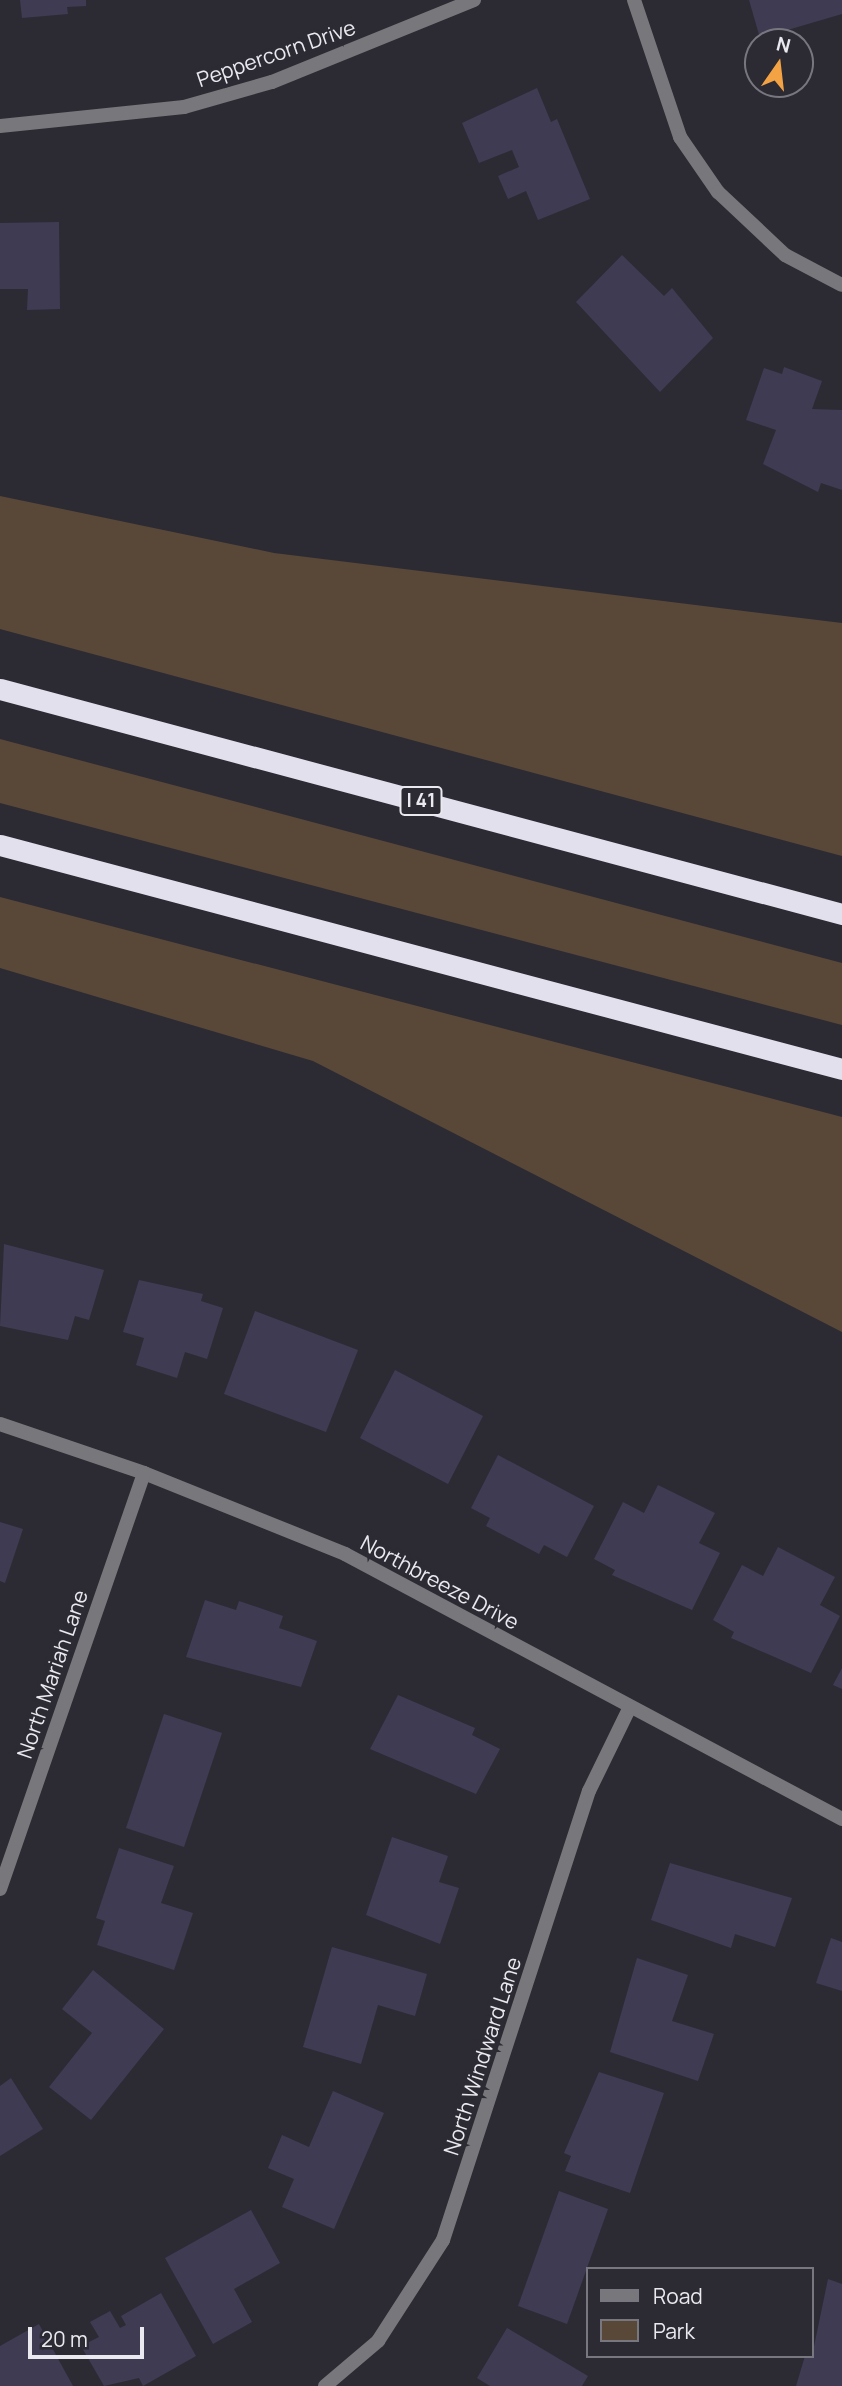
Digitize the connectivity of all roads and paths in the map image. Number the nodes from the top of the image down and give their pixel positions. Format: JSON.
{"nodes":[{"id":1,"x":474,"y":0,"type":"edge"},
{"id":2,"x":634,"y":0,"type":"edge"},
{"id":3,"x":0,"y":126,"type":"edge"},
{"id":4,"x":842,"y":285,"type":"edge"},
{"id":5,"x":0,"y":689,"type":"edge"},
{"id":6,"x":0,"y":845,"type":"edge"},
{"id":7,"x":842,"y":914,"type":"edge"},
{"id":8,"x":842,"y":1069,"type":"edge"},
{"id":9,"x":0,"y":1424,"type":"edge"},
{"id":10,"x":144,"y":1473,"type":"junction"},
{"id":11,"x":630,"y":1707,"type":"junction"},
{"id":12,"x":842,"y":1819,"type":"edge"},
{"id":13,"x":0,"y":1889,"type":"edge"},
{"id":14,"x":325,"y":2386,"type":"edge"}],
"edges":[{"from":1,"to":3,"type":"street","name":"Peppercorn Drive"},
{"from":2,"to":4,"type":"street"},
{"from":5,"to":7,"type":"highway","number":"I 41"},
{"from":6,"to":8,"type":"highway"},
{"from":9,"to":10,"type":"street","name":"Northbreeze Drive"},
{"from":10,"to":11,"type":"street","name":"Northbreeze Drive"},
{"from":10,"to":13,"type":"street","name":"North Mariah Lane"},
{"from":11,"to":12,"type":"street","name":"Northbreeze Drive"},
{"from":11,"to":14,"type":"street","name":"North Windward Lane"}]}
